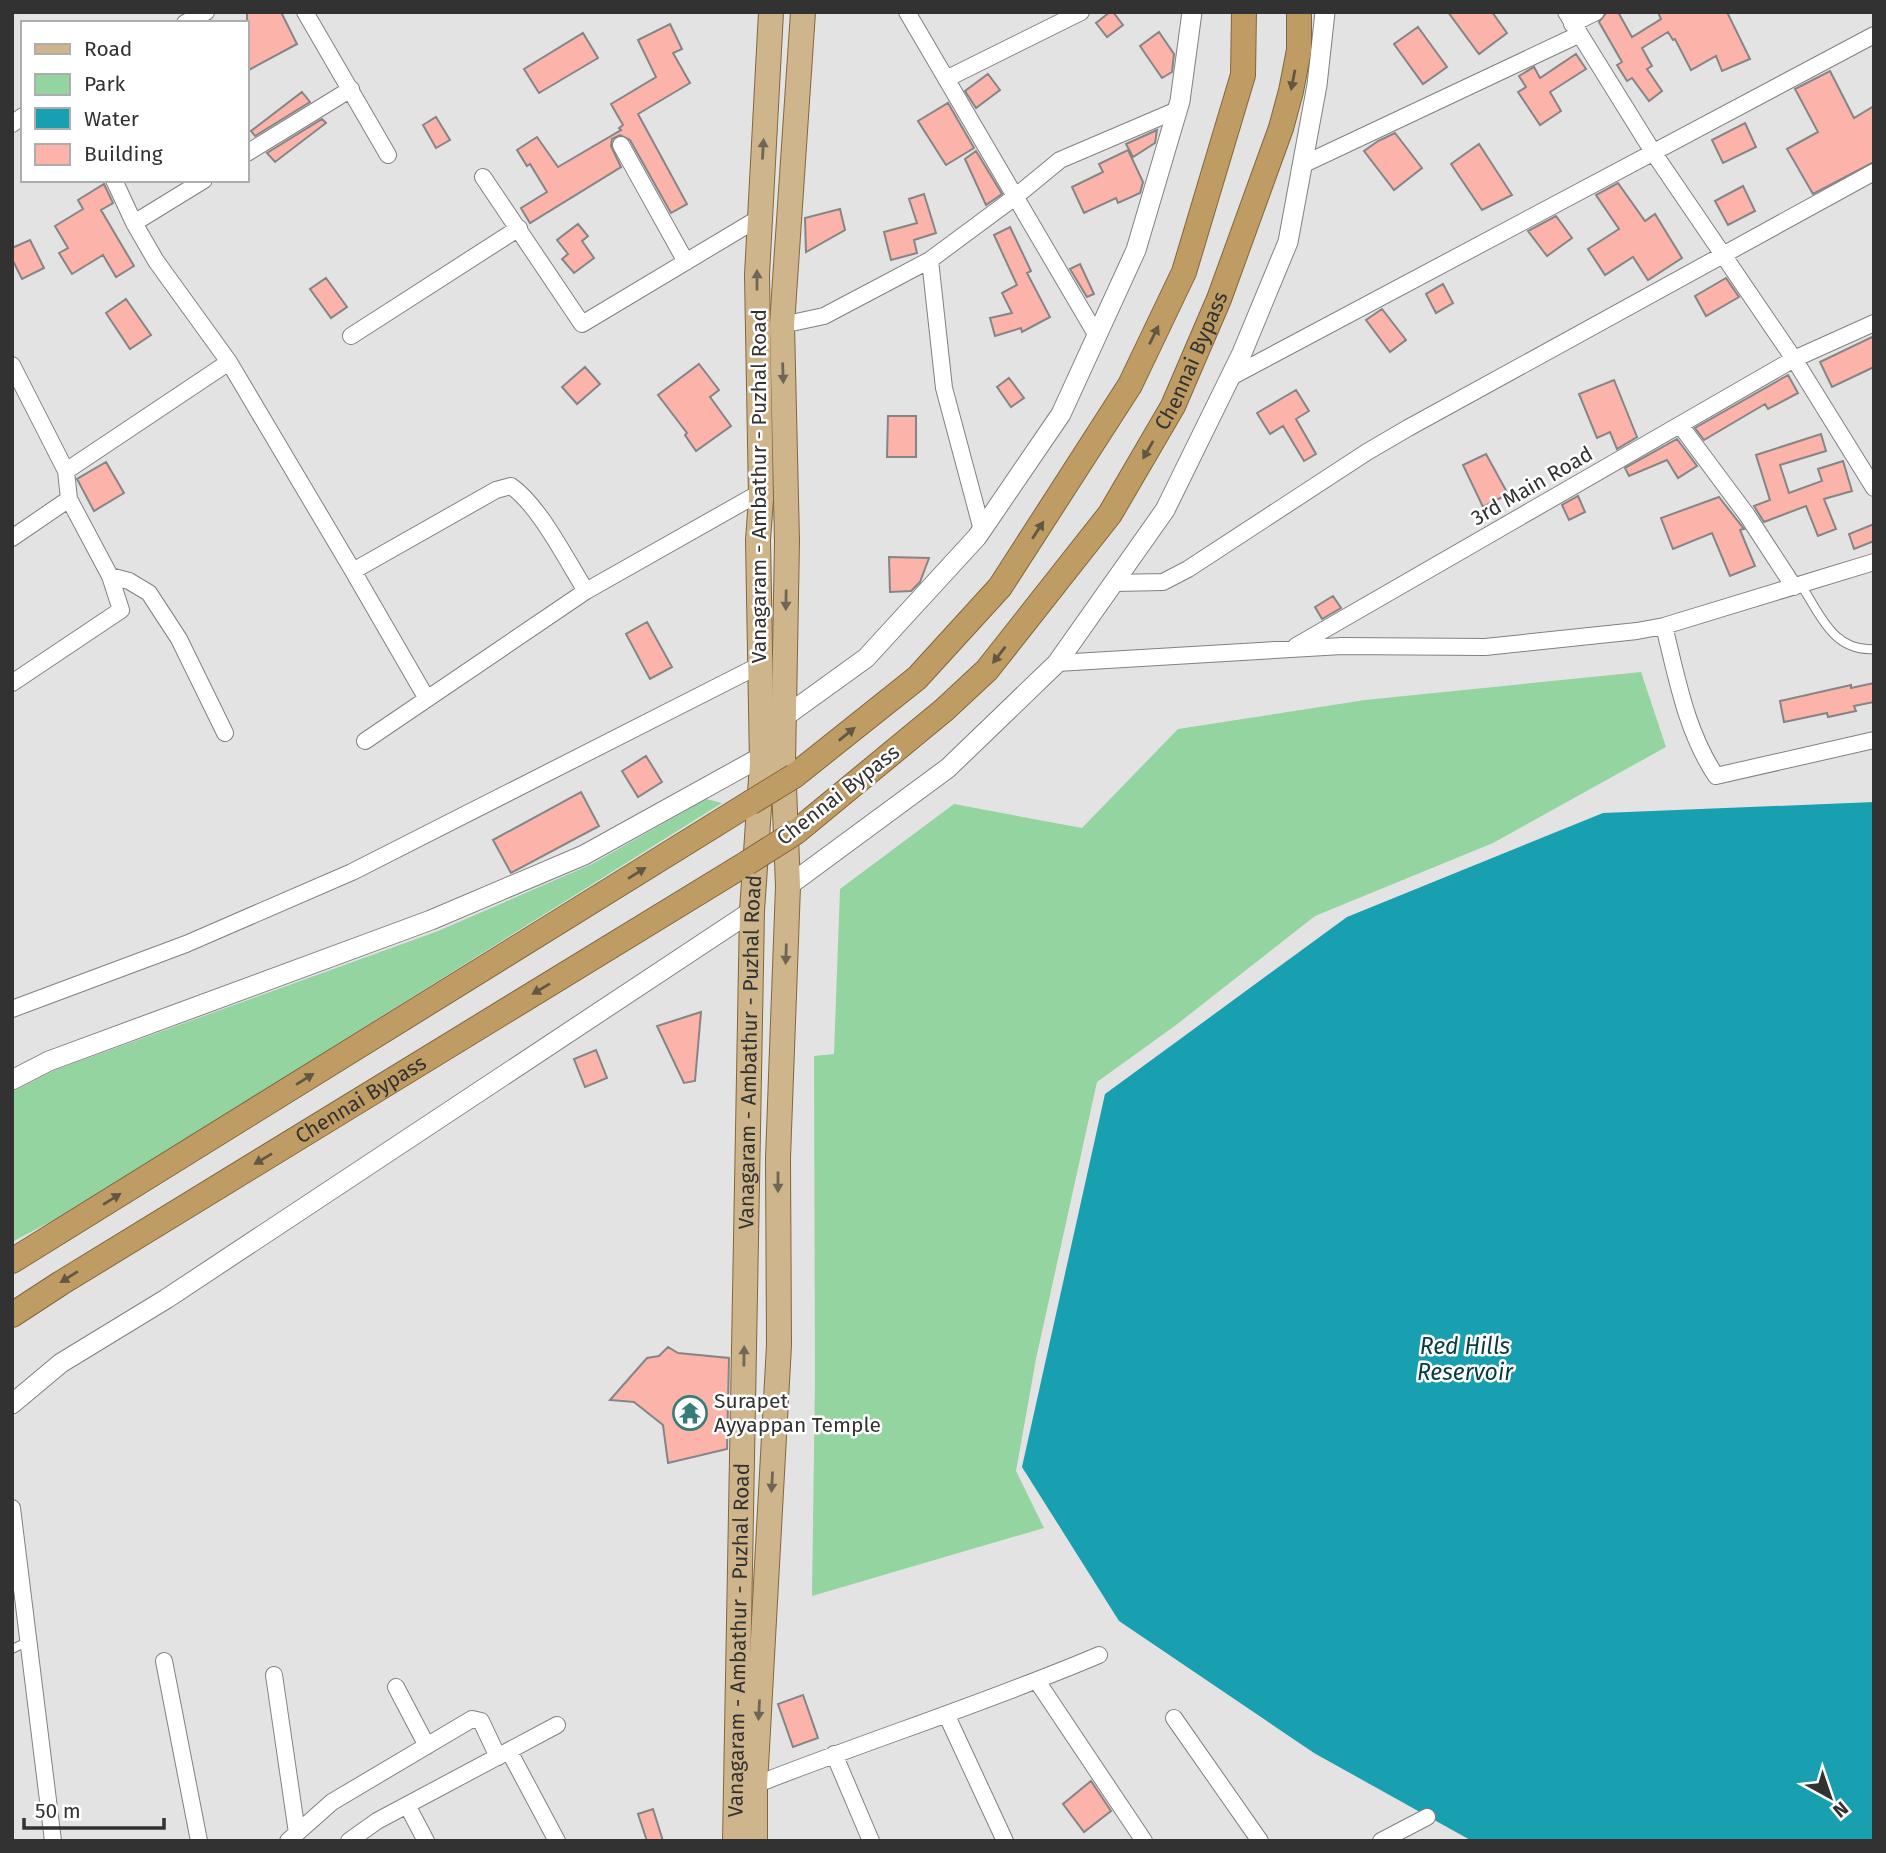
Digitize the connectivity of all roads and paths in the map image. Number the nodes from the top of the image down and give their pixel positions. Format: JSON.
{"nodes":[{"id":1,"x":206,"y":12,"type":"edge"},
{"id":2,"x":305,"y":12,"type":"edge"},
{"id":3,"x":771,"y":12,"type":"edge"},
{"id":4,"x":803,"y":12,"type":"edge"},
{"id":5,"x":907,"y":12,"type":"edge"},
{"id":6,"x":1081,"y":12,"type":"edge"},
{"id":7,"x":1192,"y":12,"type":"edge"},
{"id":8,"x":1244,"y":12,"type":"edge"},
{"id":9,"x":1299,"y":12,"type":"edge"},
{"id":10,"x":1325,"y":12,"type":"edge"},
{"id":11,"x":1596,"y":12,"type":"edge"},
{"id":12,"x":189,"y":21,"type":"edge"},
{"id":13,"x":1572,"y":24,"type":"edge"},
{"id":14,"x":1874,"y":35,"type":"edge"},
{"id":15,"x":946,"y":79,"type":"junction"},
{"id":16,"x":351,"y":89,"type":"junction"},
{"id":17,"x":1177,"y":110,"type":"junction"},
{"id":18,"x":621,"y":145,"type":"dead end"},
{"id":19,"x":248,"y":152,"type":"edge"},
{"id":20,"x":1653,"y":152,"type":"junction"},
{"id":21,"x":388,"y":155,"type":"dead end"},
{"id":22,"x":1302,"y":165,"type":"junction"},
{"id":23,"x":1874,"y":172,"type":"edge"},
{"id":24,"x":483,"y":177,"type":"dead end"},
{"id":25,"x":115,"y":182,"type":"edge"},
{"id":26,"x":201,"y":182,"type":"edge"},
{"id":27,"x":1016,"y":197,"type":"junction"},
{"id":28,"x":759,"y":218,"type":"junction"},
{"id":29,"x":134,"y":223,"type":"junction"},
{"id":30,"x":519,"y":228,"type":"junction"},
{"id":31,"x":1724,"y":255,"type":"junction"},
{"id":32,"x":930,"y":260,"type":"junction"},
{"id":33,"x":686,"y":261,"type":"junction"},
{"id":34,"x":1874,"y":323,"type":"edge"},
{"id":35,"x":782,"y":325,"type":"junction"},
{"id":36,"x":1097,"y":335,"type":"junction"},
{"id":37,"x":351,"y":337,"type":"dead end"},
{"id":38,"x":1794,"y":359,"type":"junction"},
{"id":39,"x":229,"y":362,"type":"junction"},
{"id":40,"x":12,"y":365,"type":"edge"},
{"id":41,"x":1231,"y":377,"type":"junction"},
{"id":42,"x":1680,"y":425,"type":"junction"},
{"id":43,"x":66,"y":471,"type":"junction"},
{"id":44,"x":1871,"y":480,"type":"edge"},
{"id":45,"x":761,"y":492,"type":"junction"},
{"id":46,"x":69,"y":499,"type":"junction"},
{"id":47,"x":982,"y":530,"type":"junction"},
{"id":48,"x":12,"y":538,"type":"edge"},
{"id":49,"x":1874,"y":562,"type":"edge"},
{"id":50,"x":353,"y":571,"type":"junction"},
{"id":51,"x":110,"y":576,"type":"junction"},
{"id":52,"x":1114,"y":583,"type":"junction"},
{"id":53,"x":1797,"y":586,"type":"junction"},
{"id":54,"x":586,"y":591,"type":"junction"},
{"id":55,"x":1664,"y":626,"type":"junction"},
{"id":56,"x":1291,"y":649,"type":"junction"},
{"id":57,"x":1874,"y":649,"type":"edge"},
{"id":58,"x":1057,"y":663,"type":"junction"},
{"id":59,"x":760,"y":665,"type":"junction"},
{"id":60,"x":12,"y":683,"type":"edge"},
{"id":61,"x":428,"y":699,"type":"junction"},
{"id":62,"x":783,"y":719,"type":"junction"},
{"id":63,"x":760,"y":731,"type":"junction"},
{"id":64,"x":225,"y":733,"type":"dead end"},
{"id":65,"x":1874,"y":740,"type":"edge"},
{"id":66,"x":365,"y":741,"type":"dead end"},
{"id":67,"x":761,"y":757,"type":"junction"},
{"id":68,"x":788,"y":886,"type":"junction"},
{"id":69,"x":752,"y":911,"type":"junction"},
{"id":70,"x":12,"y":1009,"type":"edge"},
{"id":71,"x":12,"y":1080,"type":"edge"},
{"id":72,"x":12,"y":1261,"type":"edge"},
{"id":73,"x":12,"y":1315,"type":"edge"},
{"id":74,"x":12,"y":1404,"type":"edge"},
{"id":75,"x":742,"y":1446,"type":"junction"},
{"id":76,"x":774,"y":1447,"type":"junction"},
{"id":77,"x":12,"y":1508,"type":"edge"},
{"id":78,"x":20,"y":1645,"type":"edge"},
{"id":79,"x":1100,"y":1655,"type":"dead end"},
{"id":80,"x":164,"y":1661,"type":"dead end"},
{"id":81,"x":274,"y":1675,"type":"dead end"},
{"id":82,"x":1037,"y":1681,"type":"junction"},
{"id":83,"x":396,"y":1687,"type":"dead end"},
{"id":84,"x":947,"y":1716,"type":"junction"},
{"id":85,"x":1174,"y":1718,"type":"dead end"},
{"id":86,"x":557,"y":1725,"type":"dead end"},
{"id":87,"x":427,"y":1746,"type":"junction"},
{"id":88,"x":504,"y":1754,"type":"junction"},
{"id":89,"x":834,"y":1754,"type":"junction"},
{"id":90,"x":755,"y":1785,"type":"junction"},
{"id":91,"x":407,"y":1805,"type":"junction"},
{"id":92,"x":1427,"y":1817,"type":"dead end"},
{"id":93,"x":292,"y":1837,"type":"edge"},
{"id":94,"x":53,"y":1841,"type":"edge"},
{"id":95,"x":199,"y":1841,"type":"edge"},
{"id":96,"x":349,"y":1841,"type":"edge"},
{"id":97,"x":426,"y":1841,"type":"edge"},
{"id":98,"x":557,"y":1841,"type":"edge"},
{"id":99,"x":735,"y":1841,"type":"edge"},
{"id":100,"x":755,"y":1841,"type":"edge"},
{"id":101,"x":872,"y":1841,"type":"edge"},
{"id":102,"x":1005,"y":1841,"type":"edge"},
{"id":103,"x":1144,"y":1841,"type":"edge"},
{"id":104,"x":1260,"y":1841,"type":"edge"},
{"id":105,"x":1381,"y":1841,"type":"edge"}],
"edges":[{"from":1,"to":12,"type":"street"},
{"from":2,"to":16,"type":"street"},
{"from":28,"to":3,"type":"main road","name":"Vanagaram - Ambathur - Puzhal Road","one_way":true},
{"from":4,"to":35,"type":"main road"},
{"from":5,"to":15,"type":"street"},
{"from":6,"to":15,"type":"street"},
{"from":7,"to":17,"type":"street"},
{"from":72,"to":8,"type":"highway","name":"Chennai Bypass","one_way":true,"bridge":true},
{"from":9,"to":73,"type":"highway","name":"Chennai Bypass","one_way":true,"bridge":true},
{"from":10,"to":22,"type":"street"},
{"from":11,"to":13,"type":"street"},
{"from":13,"to":20,"type":"street"},
{"from":13,"to":22,"type":"street"},
{"from":14,"to":20,"type":"street"},
{"from":15,"to":27,"type":"street"},
{"from":16,"to":19,"type":"street"},
{"from":16,"to":21,"type":"street"},
{"from":17,"to":27,"type":"street"},
{"from":17,"to":36,"type":"street"},
{"from":18,"to":33,"type":"street"},
{"from":20,"to":31,"type":"street"},
{"from":20,"to":41,"type":"street"},
{"from":22,"to":41,"type":"street"},
{"from":23,"to":31,"type":"street"},
{"from":24,"to":30,"type":"street"},
{"from":25,"to":29,"type":"street"},
{"from":26,"to":29,"type":"street"},
{"from":27,"to":32,"type":"street"},
{"from":27,"to":36,"type":"street"},
{"from":28,"to":33,"type":"street"},
{"from":45,"to":28,"type":"main road","name":"Vanagaram - Ambathur - Puzhal Road","one_way":true},
{"from":29,"to":39,"type":"street"},
{"from":30,"to":33,"type":"street"},
{"from":30,"to":37,"type":"street"},
{"from":31,"to":38,"type":"street"},
{"from":31,"to":52,"type":"street"},
{"from":32,"to":35,"type":"street"},
{"from":32,"to":47,"type":"street"},
{"from":34,"to":38,"type":"street","name":"3rd Main Road"},
{"from":35,"to":62,"type":"main road","one_way":true},
{"from":36,"to":47,"type":"street"},
{"from":38,"to":42,"type":"street","name":"3rd Main Road"},
{"from":38,"to":44,"type":"street"},
{"from":39,"to":43,"type":"street"},
{"from":39,"to":50,"type":"street"},
{"from":40,"to":43,"type":"street"},
{"from":41,"to":52,"type":"street"},
{"from":42,"to":53,"type":"street"},
{"from":42,"to":56,"type":"street","name":"3rd Main Road"},
{"from":43,"to":46,"type":"street"},
{"from":45,"to":54,"type":"street"},
{"from":45,"to":59,"type":"main road","name":"Vanagaram - Ambathur - Puzhal Road"},
{"from":46,"to":48,"type":"street"},
{"from":46,"to":51,"type":"street"},
{"from":47,"to":62,"type":"street"},
{"from":49,"to":53,"type":"street"},
{"from":50,"to":54,"type":"street"},
{"from":50,"to":61,"type":"street"},
{"from":51,"to":60,"type":"street"},
{"from":51,"to":64,"type":"street"},
{"from":52,"to":58,"type":"street"},
{"from":53,"to":55,"type":"street"},
{"from":53,"to":57,"type":"lane"},
{"from":54,"to":61,"type":"street"},
{"from":55,"to":56,"type":"street"},
{"from":55,"to":65,"type":"street"},
{"from":56,"to":58,"type":"street"},
{"from":58,"to":68,"type":"street"},
{"from":59,"to":63,"type":"main road","name":"Vanagaram - Ambathur - Puzhal Road"},
{"from":59,"to":70,"type":"street"},
{"from":61,"to":66,"type":"street"},
{"from":62,"to":63,"type":"street"},
{"from":62,"to":68,"type":"main road"},
{"from":63,"to":67,"type":"main road","name":"Vanagaram - Ambathur - Puzhal Road"},
{"from":67,"to":69,"type":"main road","name":"Vanagaram - Ambathur - Puzhal Road"},
{"from":67,"to":71,"type":"street"},
{"from":68,"to":76,"type":"main road","one_way":true},
{"from":69,"to":74,"type":"street"},
{"from":75,"to":69,"type":"main road","name":"Vanagaram - Ambathur - Puzhal Road","one_way":true},
{"from":75,"to":76,"type":"main road"},
{"from":75,"to":99,"type":"main road","name":"Vanagaram - Ambathur - Puzhal Road"},
{"from":76,"to":90,"type":"main road","one_way":true},
{"from":77,"to":78,"type":"street"},
{"from":78,"to":94,"type":"street"},
{"from":79,"to":82,"type":"street"},
{"from":80,"to":95,"type":"street"},
{"from":81,"to":93,"type":"street"},
{"from":82,"to":84,"type":"street"},
{"from":82,"to":103,"type":"street"},
{"from":83,"to":87,"type":"street"},
{"from":84,"to":89,"type":"street"},
{"from":84,"to":102,"type":"street"},
{"from":85,"to":104,"type":"street"},
{"from":86,"to":88,"type":"street"},
{"from":87,"to":88,"type":"street"},
{"from":87,"to":93,"type":"street"},
{"from":88,"to":91,"type":"street"},
{"from":88,"to":98,"type":"street"},
{"from":89,"to":90,"type":"street"},
{"from":89,"to":101,"type":"street"},
{"from":90,"to":100,"type":"main road"},
{"from":91,"to":96,"type":"street"},
{"from":91,"to":97,"type":"street"},
{"from":92,"to":105,"type":"street"}]}
